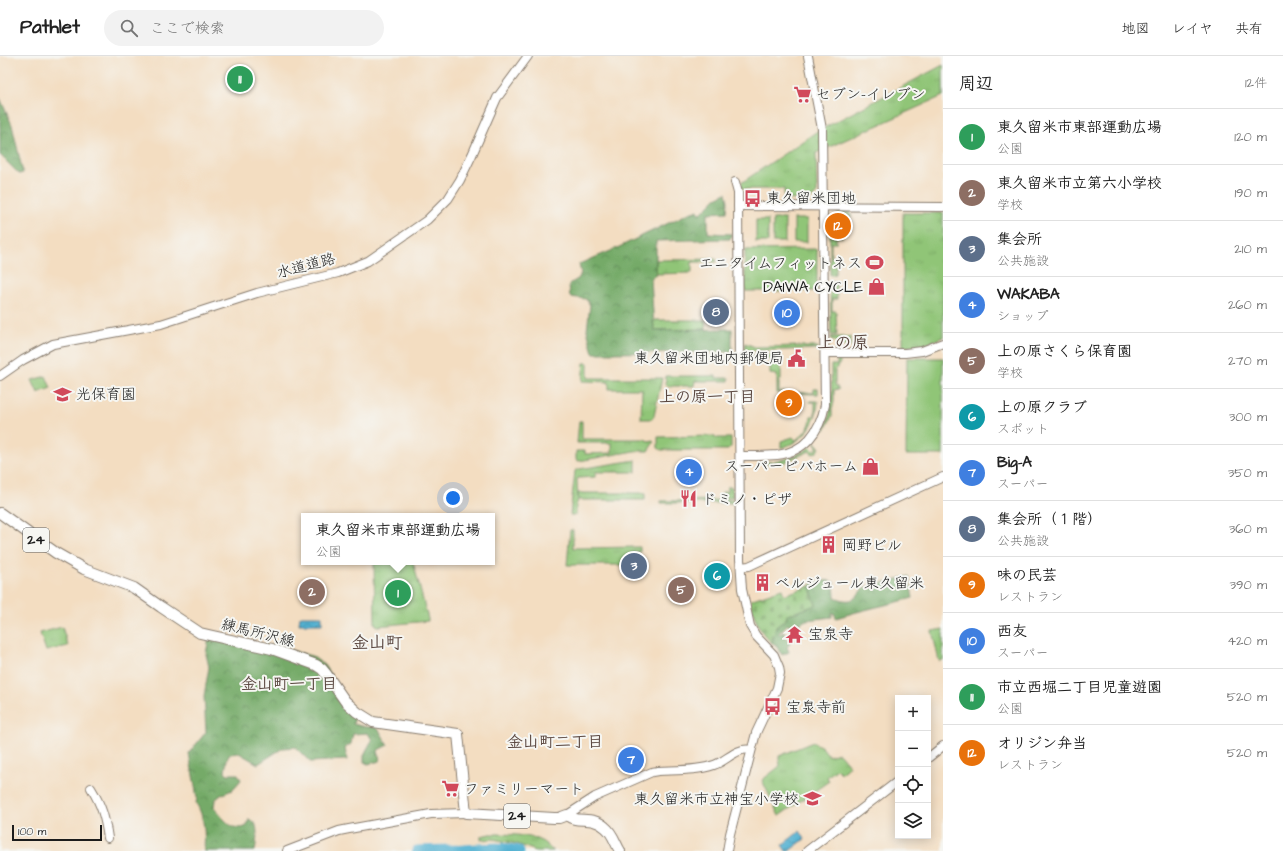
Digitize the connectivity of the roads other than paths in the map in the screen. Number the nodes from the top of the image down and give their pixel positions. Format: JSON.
{"nodes":[{"id":1,"x":528,"y":56,"type":"edge"},
{"id":2,"x":808,"y":56,"type":"edge"},
{"id":3,"x":735,"y":182,"type":"dead end"},
{"id":4,"x":738,"y":206,"type":"junction"},
{"id":5,"x":823,"y":206,"type":"junction"},
{"id":6,"x":943,"y":207,"type":"edge"},
{"id":7,"x":943,"y":343,"type":"edge"},
{"id":8,"x":825,"y":353,"type":"junction"},
{"id":9,"x":0,"y":376,"type":"edge"},
{"id":10,"x":740,"y":456,"type":"junction"},
{"id":11,"x":943,"y":477,"type":"edge"},
{"id":12,"x":0,"y":513,"type":"edge"},
{"id":13,"x":741,"y":567,"type":"junction"},
{"id":14,"x":943,"y":746,"type":"edge"},
{"id":15,"x":751,"y":750,"type":"junction"},
{"id":16,"x":931,"y":756,"type":"edge"},
{"id":17,"x":895,"y":783,"type":"edge"},
{"id":18,"x":91,"y":788,"type":"dead end"},
{"id":19,"x":466,"y":813,"type":"junction"},
{"id":20,"x":567,"y":815,"type":"junction"},
{"id":21,"x":108,"y":838,"type":"dead end"},
{"id":22,"x":286,"y":851,"type":"edge"},
{"id":23,"x":620,"y":851,"type":"edge"},
{"id":24,"x":727,"y":851,"type":"edge"},
{"id":25,"x":807,"y":851,"type":"edge"}],
"edges":[{"from":1,"to":9,"type":"street","name":"水道道路"},
{"from":2,"to":5,"type":"street"},
{"from":3,"to":4,"type":"street"},
{"from":4,"to":5,"type":"street"},
{"from":4,"to":10,"type":"street"},
{"from":5,"to":6,"type":"street"},
{"from":5,"to":8,"type":"street"},
{"from":7,"to":8,"type":"street"},
{"from":8,"to":10,"type":"street"},
{"from":10,"to":13,"type":"street"},
{"from":11,"to":13,"type":"street"},
{"from":12,"to":19,"type":"main road","name":"練馬所沢線","number":"24"},
{"from":13,"to":15,"type":"street"},
{"from":14,"to":16,"type":"street"},
{"from":15,"to":20,"type":"street"},
{"from":15,"to":24,"type":"street"},
{"from":17,"to":25,"type":"street"},
{"from":18,"to":21,"type":"street"},
{"from":19,"to":20,"type":"main road","number":"24"},
{"from":19,"to":22,"type":"street"},
{"from":20,"to":23,"type":"main road","number":"24"}]}
